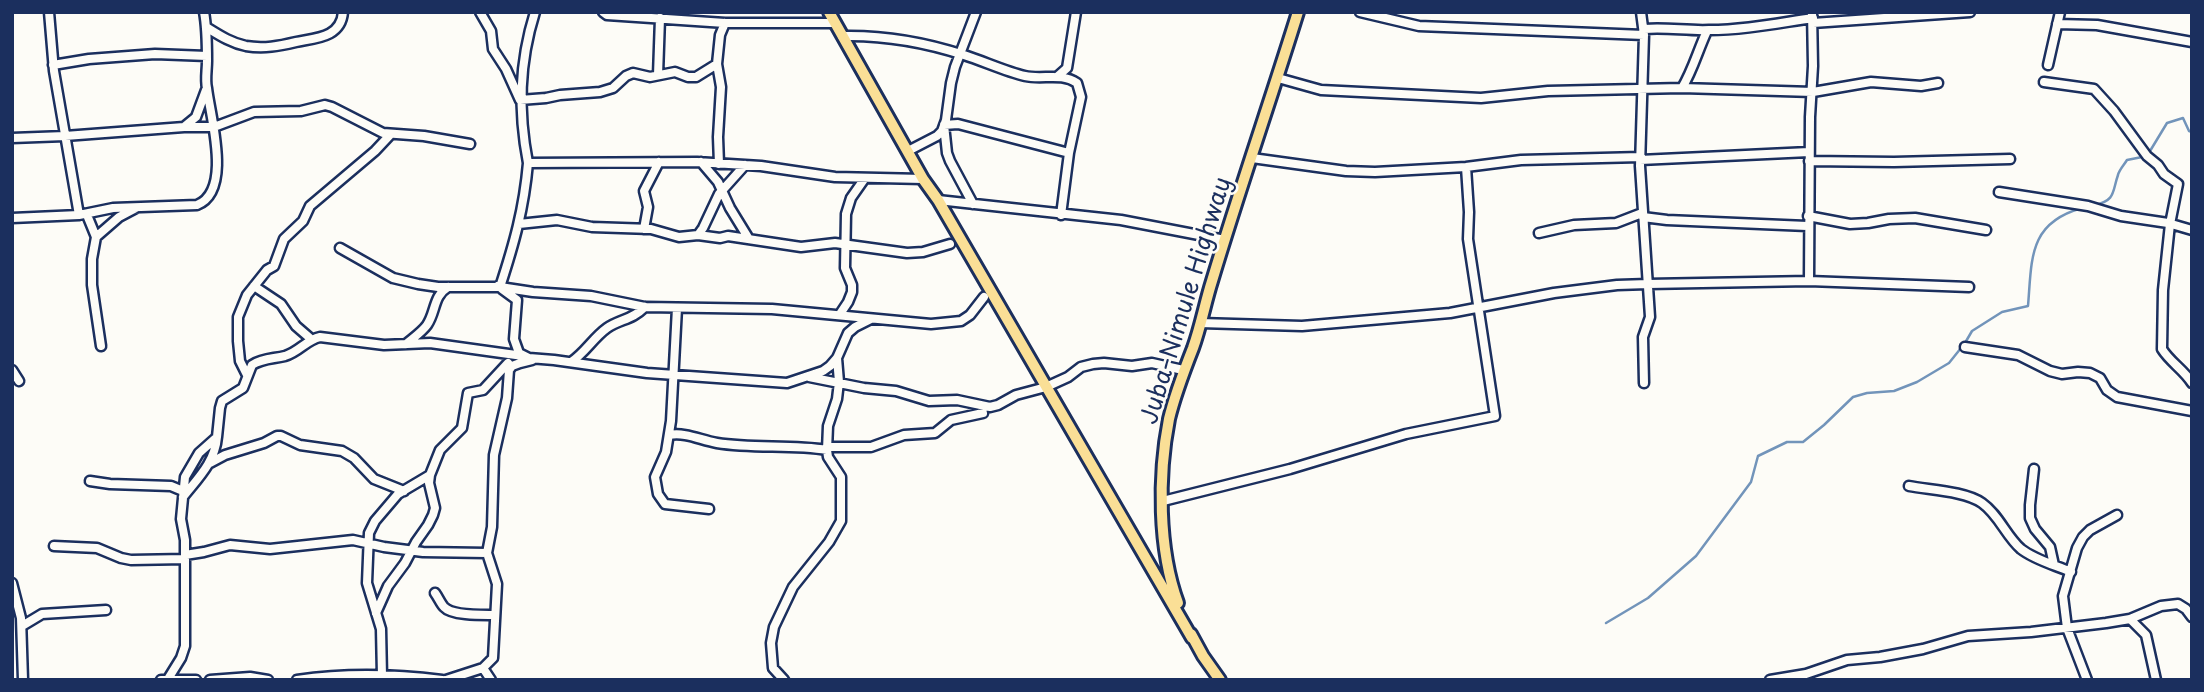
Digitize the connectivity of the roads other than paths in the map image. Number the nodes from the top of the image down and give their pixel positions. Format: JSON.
{"nodes":[{"id":1,"x":48,"y":12,"type":"edge"},
{"id":2,"x":204,"y":12,"type":"edge"},
{"id":3,"x":343,"y":12,"type":"edge"},
{"id":4,"x":480,"y":12,"type":"edge"},
{"id":5,"x":535,"y":12,"type":"edge"},
{"id":6,"x":603,"y":12,"type":"edge"},
{"id":7,"x":829,"y":12,"type":"edge"},
{"id":8,"x":976,"y":12,"type":"edge"},
{"id":9,"x":1076,"y":12,"type":"edge"},
{"id":10,"x":1298,"y":12,"type":"edge"},
{"id":11,"x":1360,"y":12,"type":"edge"},
{"id":12,"x":1642,"y":12,"type":"edge"},
{"id":13,"x":1970,"y":12,"type":"edge"},
{"id":14,"x":2060,"y":12,"type":"edge"},
{"id":15,"x":660,"y":18,"type":"junction"},
{"id":16,"x":1812,"y":18,"type":"edge"},
{"id":17,"x":725,"y":23,"type":"junction"},
{"id":18,"x":835,"y":23,"type":"junction"},
{"id":19,"x":2057,"y":24,"type":"junction"},
{"id":20,"x":206,"y":27,"type":"junction"},
{"id":21,"x":1707,"y":31,"type":"junction"},
{"id":22,"x":1644,"y":32,"type":"junction"},
{"id":23,"x":842,"y":36,"type":"junction"},
{"id":24,"x":2192,"y":42,"type":"edge"},
{"id":25,"x":962,"y":54,"type":"junction"},
{"id":26,"x":207,"y":56,"type":"junction"},
{"id":27,"x":1070,"y":57,"type":"junction"},
{"id":28,"x":717,"y":64,"type":"junction"},
{"id":29,"x":53,"y":65,"type":"junction"},
{"id":30,"x":2048,"y":65,"type":"dead end"},
{"id":31,"x":658,"y":75,"type":"junction"},
{"id":32,"x":1058,"y":76,"type":"junction"},
{"id":33,"x":1278,"y":78,"type":"junction"},
{"id":34,"x":2044,"y":82,"type":"dead end"},
{"id":35,"x":1077,"y":83,"type":"junction"},
{"id":36,"x":1938,"y":83,"type":"dead end"},
{"id":37,"x":206,"y":88,"type":"junction"},
{"id":38,"x":1682,"y":88,"type":"junction"},
{"id":39,"x":1643,"y":89,"type":"junction"},
{"id":40,"x":1813,"y":92,"type":"junction"},
{"id":41,"x":520,"y":100,"type":"junction"},
{"id":42,"x":944,"y":125,"type":"junction"},
{"id":43,"x":184,"y":127,"type":"junction"},
{"id":44,"x":214,"y":127,"type":"junction"},
{"id":45,"x":390,"y":135,"type":"junction"},
{"id":46,"x":65,"y":136,"type":"junction"},
{"id":47,"x":12,"y":138,"type":"edge"},
{"id":48,"x":470,"y":144,"type":"dead end"},
{"id":49,"x":908,"y":151,"type":"junction"},
{"id":50,"x":1069,"y":153,"type":"junction"},
{"id":51,"x":1809,"y":156,"type":"junction"},
{"id":52,"x":1252,"y":158,"type":"junction"},
{"id":53,"x":1641,"y":158,"type":"junction"},
{"id":54,"x":2010,"y":159,"type":"dead end"},
{"id":55,"x":659,"y":162,"type":"junction"},
{"id":56,"x":701,"y":162,"type":"junction"},
{"id":57,"x":528,"y":163,"type":"junction"},
{"id":58,"x":719,"y":163,"type":"junction"},
{"id":59,"x":745,"y":165,"type":"junction"},
{"id":60,"x":1466,"y":167,"type":"junction"},
{"id":61,"x":865,"y":178,"type":"junction"},
{"id":62,"x":923,"y":179,"type":"junction"},
{"id":63,"x":721,"y":190,"type":"junction"},
{"id":64,"x":1999,"y":192,"type":"dead end"},
{"id":65,"x":938,"y":200,"type":"junction"},
{"id":66,"x":973,"y":204,"type":"junction"},
{"id":67,"x":138,"y":206,"type":"junction"},
{"id":68,"x":83,"y":215,"type":"junction"},
{"id":69,"x":1061,"y":215,"type":"junction"},
{"id":70,"x":1642,"y":215,"type":"junction"},
{"id":71,"x":1808,"y":216,"type":"junction"},
{"id":72,"x":12,"y":218,"type":"edge"},
{"id":73,"x":519,"y":224,"type":"junction"},
{"id":74,"x":2170,"y":224,"type":"junction"},
{"id":75,"x":1808,"y":226,"type":"junction"},
{"id":76,"x":644,"y":229,"type":"junction"},
{"id":77,"x":1986,"y":230,"type":"dead end"},
{"id":78,"x":2192,"y":230,"type":"edge"},
{"id":79,"x":1539,"y":233,"type":"dead end"},
{"id":80,"x":698,"y":234,"type":"junction"},
{"id":81,"x":96,"y":237,"type":"junction"},
{"id":82,"x":750,"y":239,"type":"junction"},
{"id":83,"x":1225,"y":240,"type":"junction"},
{"id":84,"x":846,"y":244,"type":"junction"},
{"id":85,"x":950,"y":244,"type":"dead end"},
{"id":86,"x":340,"y":248,"type":"dead end"},
{"id":87,"x":1809,"y":281,"type":"junction"},
{"id":88,"x":1648,"y":284,"type":"junction"},
{"id":89,"x":254,"y":286,"type":"junction"},
{"id":90,"x":499,"y":286,"type":"junction"},
{"id":91,"x":448,"y":287,"type":"junction"},
{"id":92,"x":1969,"y":287,"type":"dead end"},
{"id":93,"x":533,"y":292,"type":"junction"},
{"id":94,"x":984,"y":297,"type":"dead end"},
{"id":95,"x":518,"y":305,"type":"junction"},
{"id":96,"x":645,"y":307,"type":"junction"},
{"id":97,"x":1479,"y":307,"type":"junction"},
{"id":98,"x":677,"y":308,"type":"junction"},
{"id":99,"x":840,"y":314,"type":"junction"},
{"id":100,"x":873,"y":318,"type":"junction"},
{"id":101,"x":1200,"y":323,"type":"junction"},
{"id":102,"x":311,"y":339,"type":"junction"},
{"id":103,"x":514,"y":339,"type":"junction"},
{"id":104,"x":406,"y":344,"type":"junction"},
{"id":105,"x":101,"y":346,"type":"dead end"},
{"id":106,"x":1965,"y":347,"type":"dead end"},
{"id":107,"x":523,"y":356,"type":"junction"},
{"id":108,"x":837,"y":358,"type":"junction"},
{"id":109,"x":538,"y":359,"type":"junction"},
{"id":110,"x":571,"y":362,"type":"junction"},
{"id":111,"x":508,"y":363,"type":"junction"},
{"id":112,"x":12,"y":370,"type":"edge"},
{"id":113,"x":1183,"y":370,"type":"junction"},
{"id":114,"x":247,"y":375,"type":"junction"},
{"id":115,"x":674,"y":375,"type":"junction"},
{"id":116,"x":807,"y":376,"type":"junction"},
{"id":117,"x":19,"y":381,"type":"dead end"},
{"id":118,"x":839,"y":382,"type":"junction"},
{"id":119,"x":1644,"y":383,"type":"dead end"},
{"id":120,"x":2192,"y":383,"type":"edge"},
{"id":121,"x":1046,"y":387,"type":"junction"},
{"id":122,"x":2192,"y":411,"type":"edge"},
{"id":123,"x":983,"y":413,"type":"dead end"},
{"id":124,"x":669,"y":435,"type":"junction"},
{"id":125,"x":217,"y":437,"type":"junction"},
{"id":126,"x":827,"y":448,"type":"junction"},
{"id":127,"x":210,"y":463,"type":"junction"},
{"id":128,"x":2034,"y":469,"type":"dead end"},
{"id":129,"x":430,"y":475,"type":"junction"},
{"id":130,"x":90,"y":481,"type":"dead end"},
{"id":131,"x":1909,"y":486,"type":"dead end"},
{"id":132,"x":404,"y":491,"type":"junction"},
{"id":133,"x":183,"y":494,"type":"junction"},
{"id":134,"x":1163,"y":502,"type":"junction"},
{"id":135,"x":709,"y":509,"type":"dead end"},
{"id":136,"x":2117,"y":515,"type":"dead end"},
{"id":137,"x":367,"y":542,"type":"junction"},
{"id":138,"x":54,"y":546,"type":"dead end"},
{"id":139,"x":413,"y":551,"type":"junction"},
{"id":140,"x":487,"y":552,"type":"junction"},
{"id":141,"x":185,"y":557,"type":"junction"},
{"id":142,"x":2054,"y":565,"type":"junction"},
{"id":143,"x":2071,"y":572,"type":"junction"},
{"id":144,"x":12,"y":583,"type":"edge"},
{"id":145,"x":435,"y":593,"type":"dead end"},
{"id":146,"x":2178,"y":604,"type":"junction"},
{"id":147,"x":2192,"y":604,"type":"edge"},
{"id":148,"x":106,"y":610,"type":"dead end"},
{"id":149,"x":376,"y":614,"type":"junction"},
{"id":150,"x":495,"y":615,"type":"junction"},
{"id":151,"x":2192,"y":617,"type":"edge"},
{"id":152,"x":2130,"y":618,"type":"junction"},
{"id":153,"x":22,"y":626,"type":"junction"},
{"id":154,"x":2067,"y":628,"type":"junction"},
{"id":155,"x":1192,"y":638,"type":"junction"},
{"id":156,"x":483,"y":668,"type":"junction"},
{"id":157,"x":382,"y":676,"type":"junction"},
{"id":158,"x":169,"y":679,"type":"edge"},
{"id":159,"x":23,"y":680,"type":"edge"},
{"id":160,"x":161,"y":680,"type":"edge"},
{"id":161,"x":190,"y":680,"type":"edge"},
{"id":162,"x":196,"y":680,"type":"edge"},
{"id":163,"x":210,"y":680,"type":"edge"},
{"id":164,"x":268,"y":680,"type":"edge"},
{"id":165,"x":297,"y":680,"type":"edge"},
{"id":166,"x":444,"y":680,"type":"edge"},
{"id":167,"x":491,"y":680,"type":"edge"},
{"id":168,"x":784,"y":680,"type":"edge"},
{"id":169,"x":1220,"y":680,"type":"edge"},
{"id":170,"x":1770,"y":680,"type":"edge"},
{"id":171,"x":2087,"y":680,"type":"edge"},
{"id":172,"x":2156,"y":680,"type":"edge"}],
"edges":[{"from":1,"to":29,"type":"street"},
{"from":2,"to":20,"type":"street"},
{"from":3,"to":20,"type":"street"},
{"from":4,"to":41,"type":"street"},
{"from":5,"to":41,"type":"street"},
{"from":6,"to":15,"type":"street"},
{"from":7,"to":18,"type":"main road"},
{"from":8,"to":25,"type":"street"},
{"from":9,"to":27,"type":"street"},
{"from":10,"to":33,"type":"main road","name":"Juba–Nimule Highway"},
{"from":11,"to":22,"type":"street"},
{"from":12,"to":22,"type":"street"},
{"from":13,"to":16,"type":"street"},
{"from":14,"to":19,"type":"street"},
{"from":15,"to":17,"type":"street"},
{"from":15,"to":31,"type":"street"},
{"from":16,"to":21,"type":"street"},
{"from":16,"to":40,"type":"street"},
{"from":17,"to":18,"type":"street"},
{"from":17,"to":28,"type":"street"},
{"from":18,"to":23,"type":"main road"},
{"from":19,"to":24,"type":"street"},
{"from":19,"to":30,"type":"street"},
{"from":20,"to":26,"type":"street"},
{"from":21,"to":22,"type":"street"},
{"from":21,"to":38,"type":"street"},
{"from":22,"to":39,"type":"street"},
{"from":23,"to":25,"type":"street"},
{"from":23,"to":49,"type":"main road"},
{"from":25,"to":32,"type":"street"},
{"from":25,"to":42,"type":"street"},
{"from":26,"to":29,"type":"street"},
{"from":26,"to":37,"type":"street"},
{"from":27,"to":32,"type":"street"},
{"from":27,"to":35,"type":"street"},
{"from":28,"to":31,"type":"street"},
{"from":28,"to":58,"type":"street"},
{"from":29,"to":46,"type":"street"},
{"from":31,"to":41,"type":"street"},
{"from":32,"to":35,"type":"street"},
{"from":33,"to":39,"type":"street"},
{"from":33,"to":52,"type":"main road","name":"Juba–Nimule Highway"},
{"from":34,"to":74,"type":"street"},
{"from":35,"to":50,"type":"street"},
{"from":36,"to":40,"type":"street"},
{"from":37,"to":43,"type":"street"},
{"from":37,"to":44,"type":"street"},
{"from":38,"to":39,"type":"street"},
{"from":38,"to":40,"type":"street"},
{"from":39,"to":53,"type":"street"},
{"from":40,"to":51,"type":"street"},
{"from":41,"to":57,"type":"street"},
{"from":42,"to":49,"type":"street"},
{"from":42,"to":50,"type":"street"},
{"from":42,"to":66,"type":"street"},
{"from":43,"to":44,"type":"street"},
{"from":43,"to":46,"type":"street"},
{"from":44,"to":45,"type":"street"},
{"from":44,"to":67,"type":"street"},
{"from":45,"to":48,"type":"street"},
{"from":45,"to":89,"type":"street"},
{"from":46,"to":47,"type":"street"},
{"from":46,"to":68,"type":"street"},
{"from":49,"to":62,"type":"main road"},
{"from":50,"to":69,"type":"street"},
{"from":51,"to":53,"type":"street"},
{"from":51,"to":54,"type":"street"},
{"from":51,"to":71,"type":"street"},
{"from":52,"to":60,"type":"street"},
{"from":52,"to":83,"type":"main road","name":"Juba–Nimule Highway"},
{"from":53,"to":60,"type":"street"},
{"from":53,"to":70,"type":"street"},
{"from":55,"to":56,"type":"street"},
{"from":55,"to":57,"type":"street"},
{"from":55,"to":76,"type":"street"},
{"from":56,"to":58,"type":"street"},
{"from":56,"to":63,"type":"street"},
{"from":57,"to":73,"type":"street"},
{"from":58,"to":59,"type":"street"},
{"from":59,"to":61,"type":"street"},
{"from":59,"to":63,"type":"street"},
{"from":60,"to":97,"type":"street"},
{"from":61,"to":62,"type":"street"},
{"from":61,"to":84,"type":"street"},
{"from":62,"to":65,"type":"main road"},
{"from":63,"to":80,"type":"street"},
{"from":63,"to":82,"type":"street"},
{"from":64,"to":74,"type":"street"},
{"from":65,"to":66,"type":"street"},
{"from":65,"to":121,"type":"main road"},
{"from":66,"to":69,"type":"street"},
{"from":67,"to":68,"type":"street"},
{"from":67,"to":81,"type":"street"},
{"from":68,"to":72,"type":"street"},
{"from":68,"to":81,"type":"street"},
{"from":69,"to":83,"type":"street"},
{"from":70,"to":75,"type":"street"},
{"from":70,"to":79,"type":"street"},
{"from":70,"to":88,"type":"street"},
{"from":71,"to":75,"type":"street"},
{"from":71,"to":77,"type":"street"},
{"from":73,"to":76,"type":"street"},
{"from":73,"to":90,"type":"street"},
{"from":74,"to":78,"type":"street"},
{"from":74,"to":120,"type":"street"},
{"from":75,"to":87,"type":"street"},
{"from":76,"to":80,"type":"street"},
{"from":80,"to":82,"type":"street"},
{"from":81,"to":105,"type":"street"},
{"from":82,"to":84,"type":"street"},
{"from":83,"to":101,"type":"main road","name":"Juba–Nimule Highway"},
{"from":84,"to":85,"type":"street"},
{"from":84,"to":99,"type":"street"},
{"from":86,"to":91,"type":"street"},
{"from":87,"to":88,"type":"street"},
{"from":87,"to":92,"type":"street"},
{"from":88,"to":97,"type":"street"},
{"from":88,"to":119,"type":"street"},
{"from":89,"to":102,"type":"street"},
{"from":89,"to":114,"type":"street"},
{"from":90,"to":91,"type":"street"},
{"from":90,"to":93,"type":"street"},
{"from":90,"to":95,"type":"street"},
{"from":91,"to":104,"type":"street"},
{"from":93,"to":95,"type":"street"},
{"from":93,"to":96,"type":"street"},
{"from":94,"to":100,"type":"street"},
{"from":95,"to":103,"type":"street"},
{"from":96,"to":98,"type":"street"},
{"from":96,"to":110,"type":"street"},
{"from":97,"to":101,"type":"street"},
{"from":97,"to":134,"type":"street"},
{"from":98,"to":99,"type":"street"},
{"from":98,"to":115,"type":"street"},
{"from":99,"to":100,"type":"street"},
{"from":100,"to":108,"type":"street"},
{"from":101,"to":113,"type":"main road","name":"Juba–Nimule Highway"},
{"from":102,"to":104,"type":"street"},
{"from":102,"to":114,"type":"street"},
{"from":103,"to":107,"type":"street"},
{"from":103,"to":111,"type":"street"},
{"from":104,"to":111,"type":"street"},
{"from":106,"to":122,"type":"street"},
{"from":107,"to":109,"type":"street"},
{"from":107,"to":111,"type":"street"},
{"from":108,"to":116,"type":"street"},
{"from":108,"to":118,"type":"street"},
{"from":109,"to":110,"type":"street"},
{"from":109,"to":111,"type":"street"},
{"from":110,"to":115,"type":"street"},
{"from":111,"to":129,"type":"street"},
{"from":111,"to":140,"type":"street"},
{"from":112,"to":117,"type":"street"},
{"from":113,"to":121,"type":"street"},
{"from":113,"to":134,"type":"main road","name":"Juba–Nimule Highway"},
{"from":114,"to":125,"type":"street"},
{"from":115,"to":116,"type":"street"},
{"from":115,"to":124,"type":"street"},
{"from":116,"to":118,"type":"street"},
{"from":118,"to":121,"type":"street"},
{"from":118,"to":126,"type":"street"},
{"from":121,"to":155,"type":"main road"},
{"from":123,"to":126,"type":"street"},
{"from":124,"to":126,"type":"street"},
{"from":124,"to":135,"type":"street"},
{"from":125,"to":127,"type":"street"},
{"from":125,"to":133,"type":"street"},
{"from":126,"to":168,"type":"street"},
{"from":127,"to":132,"type":"street"},
{"from":127,"to":133,"type":"street"},
{"from":128,"to":142,"type":"street"},
{"from":129,"to":132,"type":"street"},
{"from":129,"to":139,"type":"street"},
{"from":130,"to":133,"type":"street"},
{"from":131,"to":142,"type":"street"},
{"from":132,"to":137,"type":"street"},
{"from":133,"to":141,"type":"street"},
{"from":134,"to":155,"type":"main road","name":"Juba–Nimule Highway"},
{"from":136,"to":143,"type":"street"},
{"from":137,"to":139,"type":"street"},
{"from":137,"to":141,"type":"street"},
{"from":137,"to":149,"type":"street"},
{"from":138,"to":141,"type":"street"},
{"from":139,"to":140,"type":"street"},
{"from":139,"to":149,"type":"street"},
{"from":140,"to":150,"type":"street"},
{"from":141,"to":158,"type":"street"},
{"from":142,"to":143,"type":"street"},
{"from":143,"to":154,"type":"street"},
{"from":144,"to":153,"type":"street"},
{"from":145,"to":150,"type":"street"},
{"from":146,"to":147,"type":"street"},
{"from":146,"to":151,"type":"street"},
{"from":146,"to":152,"type":"street"},
{"from":148,"to":153,"type":"street"},
{"from":149,"to":157,"type":"street"},
{"from":150,"to":156,"type":"street"},
{"from":152,"to":154,"type":"street"},
{"from":152,"to":172,"type":"street"},
{"from":153,"to":159,"type":"street"},
{"from":154,"to":170,"type":"street"},
{"from":154,"to":171,"type":"street"},
{"from":155,"to":169,"type":"main road","name":"Juba–Nimule Highway"},
{"from":156,"to":166,"type":"street"},
{"from":156,"to":167,"type":"street"},
{"from":157,"to":165,"type":"street"},
{"from":157,"to":166,"type":"street"},
{"from":158,"to":160,"type":"street"},
{"from":158,"to":161,"type":"street"},
{"from":161,"to":162,"type":"street"},
{"from":163,"to":164,"type":"street"}]}
